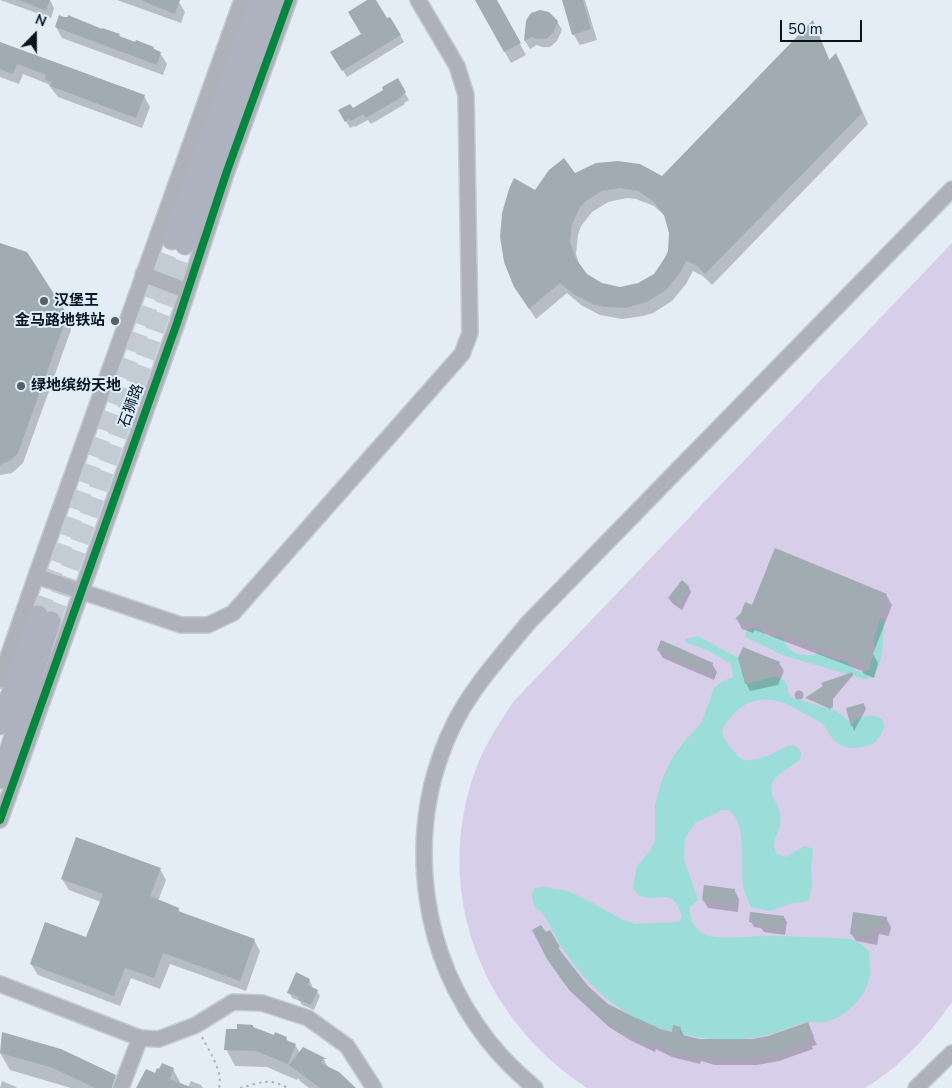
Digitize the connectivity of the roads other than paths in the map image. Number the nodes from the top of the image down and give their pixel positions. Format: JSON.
{"nodes":[{"id":1,"x":242,"y":0,"type":"edge"},
{"id":2,"x":259,"y":0,"type":"edge"},
{"id":3,"x":277,"y":0,"type":"edge"},
{"id":4,"x":289,"y":0,"type":"edge"},
{"id":5,"x":418,"y":0,"type":"edge"},
{"id":6,"x":952,"y":189,"type":"edge"},
{"id":7,"x":143,"y":274,"type":"junction"},
{"id":8,"x":187,"y":291,"type":"junction"},
{"id":9,"x":36,"y":576,"type":"junction"},
{"id":10,"x":80,"y":592,"type":"junction"},
{"id":11,"x":0,"y":680,"type":"edge"},
{"id":12,"x":0,"y":725,"type":"edge"},
{"id":13,"x":0,"y":779,"type":"edge"},
{"id":14,"x":0,"y":820,"type":"edge"},
{"id":15,"x":0,"y":984,"type":"edge"},
{"id":16,"x":140,"y":1038,"type":"junction"},
{"id":17,"x":952,"y":1052,"type":"edge"},
{"id":18,"x":121,"y":1088,"type":"edge"},
{"id":19,"x":374,"y":1088,"type":"edge"},
{"id":20,"x":535,"y":1088,"type":"edge"},
{"id":21,"x":916,"y":1088,"type":"edge"}],
"edges":[{"from":1,"to":7,"type":"street"},
{"from":2,"to":3,"type":"main road"},
{"from":4,"to":8,"type":"street","name":"石狮路"},
{"from":5,"to":10,"type":"street"},
{"from":6,"to":20,"type":"street"},
{"from":7,"to":8,"type":"street"},
{"from":7,"to":9,"type":"street"},
{"from":8,"to":10,"type":"street","name":"石狮路"},
{"from":9,"to":10,"type":"street"},
{"from":9,"to":11,"type":"street"},
{"from":10,"to":14,"type":"street","name":"石狮路"},
{"from":12,"to":13,"type":"main road"},
{"from":15,"to":16,"type":"street"},
{"from":16,"to":18,"type":"street"},
{"from":16,"to":19,"type":"street"},
{"from":17,"to":21,"type":"street"}]}
